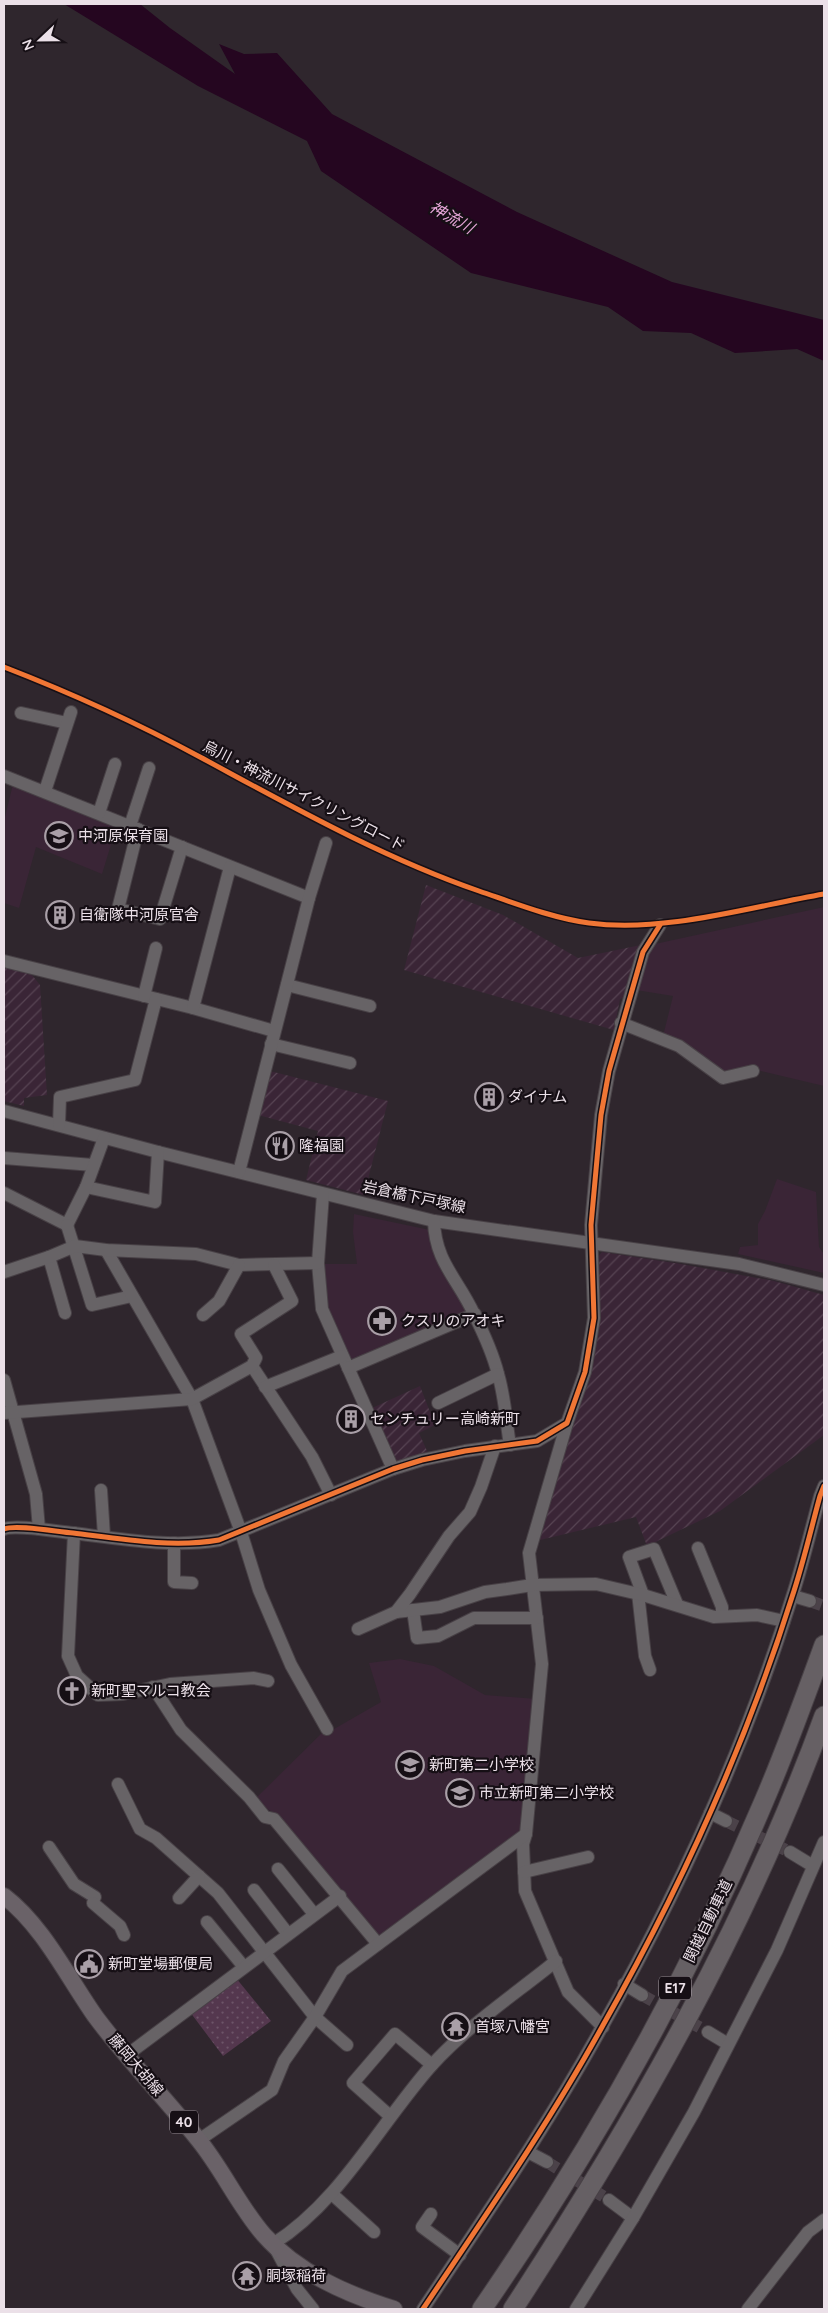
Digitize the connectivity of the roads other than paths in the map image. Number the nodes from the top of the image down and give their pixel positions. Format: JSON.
{"nodes":[{"id":1,"x":21,"y":713,"type":"dead end"},
{"id":2,"x":115,"y":764,"type":"dead end"},
{"id":3,"x":148,"y":768,"type":"dead end"},
{"id":4,"x":4,"y":776,"type":"edge"},
{"id":5,"x":45,"y":792,"type":"junction"},
{"id":6,"x":100,"y":813,"type":"junction"},
{"id":7,"x":134,"y":827,"type":"junction"},
{"id":8,"x":326,"y":843,"type":"dead end"},
{"id":9,"x":182,"y":847,"type":"junction"},
{"id":10,"x":230,"y":867,"type":"junction"},
{"id":11,"x":310,"y":898,"type":"junction"},
{"id":12,"x":660,"y":925,"type":"dead end"},
{"id":13,"x":156,"y":948,"type":"dead end"},
{"id":14,"x":4,"y":960,"type":"edge"},
{"id":15,"x":287,"y":985,"type":"junction"},
{"id":16,"x":150,"y":998,"type":"junction"},
{"id":17,"x":370,"y":1006,"type":"dead end"},
{"id":18,"x":193,"y":1008,"type":"junction"},
{"id":19,"x":621,"y":1024,"type":"junction"},
{"id":20,"x":274,"y":1031,"type":"junction"},
{"id":21,"x":271,"y":1044,"type":"junction"},
{"id":22,"x":350,"y":1063,"type":"dead end"},
{"id":23,"x":753,"y":1072,"type":"dead end"},
{"id":24,"x":4,"y":1111,"type":"edge"},
{"id":25,"x":59,"y":1125,"type":"junction"},
{"id":26,"x":104,"y":1138,"type":"junction"},
{"id":27,"x":158,"y":1152,"type":"junction"},
{"id":28,"x":4,"y":1158,"type":"edge"},
{"id":29,"x":93,"y":1165,"type":"junction"},
{"id":30,"x":238,"y":1172,"type":"junction"},
{"id":31,"x":86,"y":1187,"type":"junction"},
{"id":32,"x":4,"y":1193,"type":"edge"},
{"id":33,"x":323,"y":1194,"type":"junction"},
{"id":34,"x":434,"y":1221,"type":"junction"},
{"id":35,"x":67,"y":1225,"type":"junction"},
{"id":36,"x":591,"y":1242,"type":"junction"},
{"id":37,"x":75,"y":1246,"type":"junction"},
{"id":38,"x":106,"y":1250,"type":"junction"},
{"id":39,"x":49,"y":1257,"type":"junction"},
{"id":40,"x":318,"y":1263,"type":"junction"},
{"id":41,"x":239,"y":1265,"type":"junction"},
{"id":42,"x":274,"y":1265,"type":"junction"},
{"id":43,"x":4,"y":1272,"type":"edge"},
{"id":44,"x":824,"y":1284,"type":"edge"},
{"id":45,"x":132,"y":1296,"type":"junction"},
{"id":46,"x":65,"y":1313,"type":"dead end"},
{"id":47,"x":475,"y":1314,"type":"junction"},
{"id":48,"x":203,"y":1315,"type":"dead end"},
{"id":49,"x":342,"y":1356,"type":"junction"},
{"id":50,"x":252,"y":1366,"type":"junction"},
{"id":51,"x":348,"y":1368,"type":"junction"},
{"id":52,"x":498,"y":1374,"type":"junction"},
{"id":53,"x":4,"y":1380,"type":"edge"},
{"id":54,"x":265,"y":1387,"type":"junction"},
{"id":55,"x":192,"y":1399,"type":"junction"},
{"id":56,"x":438,"y":1402,"type":"dead end"},
{"id":57,"x":8,"y":1412,"type":"edge"},
{"id":58,"x":567,"y":1423,"type":"junction"},
{"id":59,"x":510,"y":1445,"type":"junction"},
{"id":60,"x":495,"y":1446,"type":"junction"},
{"id":61,"x":393,"y":1469,"type":"junction"},
{"id":62,"x":824,"y":1486,"type":"edge"},
{"id":63,"x":101,"y":1490,"type":"dead end"},
{"id":64,"x":331,"y":1495,"type":"junction"},
{"id":65,"x":4,"y":1529,"type":"edge"},
{"id":66,"x":39,"y":1529,"type":"junction"},
{"id":67,"x":241,"y":1532,"type":"junction"},
{"id":68,"x":74,"y":1533,"type":"junction"},
{"id":69,"x":104,"y":1536,"type":"junction"},
{"id":70,"x":174,"y":1543,"type":"junction"},
{"id":71,"x":698,"y":1548,"type":"dead end"},
{"id":72,"x":192,"y":1583,"type":"dead end"},
{"id":73,"x":532,"y":1585,"type":"junction"},
{"id":74,"x":641,"y":1594,"type":"junction"},
{"id":75,"x":793,"y":1596,"type":"junction"},
{"id":76,"x":810,"y":1601,"type":"tunnel mouth"},
{"id":77,"x":677,"y":1604,"type":"junction"},
{"id":78,"x":413,"y":1610,"type":"junction"},
{"id":79,"x":396,"y":1612,"type":"junction"},
{"id":80,"x":722,"y":1616,"type":"junction"},
{"id":81,"x":537,"y":1618,"type":"junction"},
{"id":82,"x":784,"y":1621,"type":"junction"},
{"id":83,"x":358,"y":1629,"type":"dead end"},
{"id":84,"x":824,"y":1645,"type":"edge"},
{"id":85,"x":650,"y":1670,"type":"dead end"},
{"id":86,"x":268,"y":1681,"type":"dead end"},
{"id":87,"x":153,"y":1687,"type":"junction"},
{"id":88,"x":824,"y":1716,"type":"edge"},
{"id":89,"x":327,"y":1729,"type":"dead end"},
{"id":90,"x":118,"y":1784,"type":"dead end"},
{"id":91,"x":710,"y":1813,"type":"junction"},
{"id":92,"x":726,"y":1821,"type":"tunnel mouth"},
{"id":93,"x":526,"y":1834,"type":"junction"},
{"id":94,"x":824,"y":1842,"type":"edge"},
{"id":95,"x":49,"y":1847,"type":"dead end"},
{"id":96,"x":790,"y":1852,"type":"tunnel mouth"},
{"id":97,"x":588,"y":1857,"type":"dead end"},
{"id":98,"x":813,"y":1866,"type":"junction"},
{"id":99,"x":278,"y":1869,"type":"dead end"},
{"id":100,"x":524,"y":1872,"type":"junction"},
{"id":101,"x":199,"y":1876,"type":"junction"},
{"id":102,"x":254,"y":1890,"type":"dead end"},
{"id":103,"x":4,"y":1896,"type":"edge"},
{"id":104,"x":340,"y":1896,"type":"junction"},
{"id":105,"x":179,"y":1898,"type":"dead end"},
{"id":106,"x":314,"y":1914,"type":"junction"},
{"id":107,"x":207,"y":1922,"type":"dead end"},
{"id":108,"x":288,"y":1934,"type":"junction"},
{"id":109,"x":124,"y":1935,"type":"dead end"},
{"id":110,"x":378,"y":1944,"type":"junction"},
{"id":111,"x":264,"y":1953,"type":"junction"},
{"id":112,"x":556,"y":1961,"type":"junction"},
{"id":113,"x":244,"y":1967,"type":"junction"},
{"id":114,"x":624,"y":1984,"type":"junction"},
{"id":115,"x":642,"y":1995,"type":"tunnel mouth"},
{"id":116,"x":315,"y":2018,"type":"junction"},
{"id":117,"x":602,"y":2027,"type":"junction"},
{"id":118,"x":708,"y":2032,"type":"tunnel mouth"},
{"id":119,"x":728,"y":2044,"type":"junction"},
{"id":120,"x":347,"y":2045,"type":"dead end"},
{"id":121,"x":127,"y":2055,"type":"junction"},
{"id":122,"x":432,"y":2065,"type":"junction"},
{"id":123,"x":390,"y":2116,"type":"junction"},
{"id":124,"x":198,"y":2140,"type":"junction"},
{"id":125,"x":528,"y":2152,"type":"junction"},
{"id":126,"x":547,"y":2162,"type":"tunnel mouth"},
{"id":127,"x":332,"y":2194,"type":"junction"},
{"id":128,"x":608,"y":2200,"type":"tunnel mouth"},
{"id":129,"x":431,"y":2214,"type":"dead end"},
{"id":130,"x":634,"y":2218,"type":"junction"},
{"id":131,"x":571,"y":2220,"type":"junction"},
{"id":132,"x":824,"y":2220,"type":"edge"},
{"id":133,"x":374,"y":2232,"type":"dead end"},
{"id":134,"x":273,"y":2244,"type":"junction"},
{"id":135,"x":460,"y":2255,"type":"junction"},
{"id":136,"x":314,"y":2309,"type":"edge"},
{"id":137,"x":394,"y":2309,"type":"edge"},
{"id":138,"x":423,"y":2309,"type":"edge"},
{"id":139,"x":483,"y":2309,"type":"edge"},
{"id":140,"x":513,"y":2309,"type":"edge"},
{"id":141,"x":519,"y":2309,"type":"edge"},
{"id":142,"x":576,"y":2309,"type":"edge"},
{"id":143,"x":748,"y":2309,"type":"edge"}],
"edges":[{"from":1,"to":5,"type":"street"},
{"from":2,"to":6,"type":"street"},
{"from":3,"to":7,"type":"street"},
{"from":4,"to":5,"type":"street"},
{"from":5,"to":6,"type":"street"},
{"from":6,"to":7,"type":"street"},
{"from":7,"to":9,"type":"street"},
{"from":7,"to":9,"type":"street"},
{"from":8,"to":11,"type":"street"},
{"from":9,"to":10,"type":"street"},
{"from":10,"to":11,"type":"street"},
{"from":10,"to":18,"type":"street"},
{"from":11,"to":15,"type":"street"},
{"from":12,"to":19,"type":"street"},
{"from":13,"to":16,"type":"street"},
{"from":14,"to":16,"type":"street"},
{"from":15,"to":17,"type":"street"},
{"from":15,"to":20,"type":"street"},
{"from":16,"to":18,"type":"street"},
{"from":16,"to":25,"type":"street"},
{"from":18,"to":20,"type":"street"},
{"from":19,"to":23,"type":"street"},
{"from":19,"to":36,"type":"street"},
{"from":20,"to":21,"type":"street"},
{"from":21,"to":22,"type":"street"},
{"from":21,"to":30,"type":"street"},
{"from":24,"to":25,"type":"street","name":"岩倉橋下戸塚線"},
{"from":25,"to":26,"type":"street","name":"岩倉橋下戸塚線"},
{"from":26,"to":27,"type":"street","name":"岩倉橋下戸塚線"},
{"from":26,"to":29,"type":"street"},
{"from":27,"to":30,"type":"street","name":"岩倉橋下戸塚線"},
{"from":27,"to":31,"type":"street"},
{"from":28,"to":29,"type":"street"},
{"from":29,"to":31,"type":"street"},
{"from":30,"to":33,"type":"street","name":"岩倉橋下戸塚線"},
{"from":31,"to":35,"type":"street"},
{"from":32,"to":35,"type":"street"},
{"from":33,"to":34,"type":"street","name":"岩倉橋下戸塚線"},
{"from":33,"to":40,"type":"street"},
{"from":34,"to":36,"type":"street","name":"岩倉橋下戸塚線"},
{"from":34,"to":47,"type":"street"},
{"from":35,"to":37,"type":"street"},
{"from":36,"to":44,"type":"street","name":"岩倉橋下戸塚線"},
{"from":36,"to":58,"type":"street"},
{"from":37,"to":38,"type":"street"},
{"from":37,"to":39,"type":"street"},
{"from":37,"to":45,"type":"street"},
{"from":38,"to":41,"type":"street"},
{"from":38,"to":45,"type":"street"},
{"from":39,"to":43,"type":"street"},
{"from":39,"to":46,"type":"street"},
{"from":40,"to":42,"type":"street"},
{"from":40,"to":49,"type":"street"},
{"from":41,"to":42,"type":"street"},
{"from":41,"to":48,"type":"street"},
{"from":42,"to":50,"type":"street"},
{"from":45,"to":55,"type":"street"},
{"from":47,"to":51,"type":"street"},
{"from":47,"to":52,"type":"street"},
{"from":49,"to":51,"type":"street"},
{"from":49,"to":54,"type":"street"},
{"from":50,"to":54,"type":"street"},
{"from":50,"to":55,"type":"street"},
{"from":51,"to":61,"type":"street"},
{"from":52,"to":56,"type":"street"},
{"from":52,"to":59,"type":"street"},
{"from":53,"to":57,"type":"street"},
{"from":54,"to":64,"type":"street"},
{"from":55,"to":57,"type":"street"},
{"from":55,"to":67,"type":"street"},
{"from":57,"to":66,"type":"street"},
{"from":58,"to":59,"type":"street"},
{"from":58,"to":73,"type":"street"},
{"from":59,"to":60,"type":"street"},
{"from":60,"to":61,"type":"street"},
{"from":60,"to":79,"type":"street"},
{"from":61,"to":64,"type":"street"},
{"from":62,"to":75,"type":"street"},
{"from":63,"to":69,"type":"street"},
{"from":64,"to":67,"type":"street"},
{"from":65,"to":66,"type":"street"},
{"from":66,"to":68,"type":"street"},
{"from":67,"to":70,"type":"street"},
{"from":67,"to":89,"type":"street"},
{"from":68,"to":69,"type":"street"},
{"from":68,"to":87,"type":"street"},
{"from":69,"to":70,"type":"street"},
{"from":70,"to":72,"type":"street"},
{"from":71,"to":80,"type":"street"},
{"from":73,"to":74,"type":"street"},
{"from":73,"to":78,"type":"street"},
{"from":73,"to":81,"type":"street"},
{"from":74,"to":77,"type":"street"},
{"from":74,"to":77,"type":"street"},
{"from":74,"to":85,"type":"street"},
{"from":75,"to":76,"type":"street"},
{"from":75,"to":82,"type":"street"},
{"from":77,"to":80,"type":"street"},
{"from":78,"to":79,"type":"street"},
{"from":78,"to":81,"type":"street"},
{"from":79,"to":83,"type":"street"},
{"from":80,"to":82,"type":"street"},
{"from":81,"to":93,"type":"street"},
{"from":82,"to":91,"type":"street"},
{"from":84,"to":139,"type":"highway","name":"関越自動車道","number":"E17"},
{"from":86,"to":87,"type":"street"},
{"from":87,"to":104,"type":"street"},
{"from":88,"to":131,"type":"highway","name":"関越自動車道","number":"E17"},
{"from":90,"to":101,"type":"street"},
{"from":91,"to":92,"type":"street"},
{"from":91,"to":114,"type":"street"},
{"from":93,"to":100,"type":"street"},
{"from":93,"to":110,"type":"street"},
{"from":94,"to":98,"type":"street"},
{"from":95,"to":109,"type":"street"},
{"from":96,"to":98,"type":"street"},
{"from":97,"to":100,"type":"street"},
{"from":98,"to":119,"type":"street"},
{"from":99,"to":106,"type":"street"},
{"from":100,"to":112,"type":"street"},
{"from":101,"to":105,"type":"street"},
{"from":101,"to":111,"type":"street"},
{"from":102,"to":108,"type":"street"},
{"from":103,"to":121,"type":"main road","name":"藤岡大胡線","number":"40"},
{"from":104,"to":106,"type":"street"},
{"from":104,"to":110,"type":"street"},
{"from":106,"to":108,"type":"street"},
{"from":107,"to":113,"type":"street"},
{"from":108,"to":111,"type":"street"},
{"from":110,"to":116,"type":"street"},
{"from":111,"to":113,"type":"street"},
{"from":111,"to":116,"type":"street"},
{"from":112,"to":117,"type":"street"},
{"from":112,"to":122,"type":"street"},
{"from":113,"to":121,"type":"street"},
{"from":114,"to":115,"type":"street"},
{"from":114,"to":117,"type":"street"},
{"from":116,"to":120,"type":"street"},
{"from":116,"to":124,"type":"street"},
{"from":117,"to":125,"type":"street"},
{"from":118,"to":119,"type":"street"},
{"from":119,"to":130,"type":"street"},
{"from":121,"to":124,"type":"main road","name":"藤岡大胡線","number":"40"},
{"from":122,"to":123,"type":"street"},
{"from":122,"to":123,"type":"street"},
{"from":123,"to":127,"type":"street"},
{"from":124,"to":134,"type":"main road","name":"藤岡大胡線","number":"40"},
{"from":125,"to":126,"type":"street"},
{"from":125,"to":135,"type":"street"},
{"from":127,"to":133,"type":"street"},
{"from":127,"to":134,"type":"street"},
{"from":128,"to":130,"type":"street"},
{"from":129,"to":135,"type":"street"},
{"from":130,"to":142,"type":"street"},
{"from":131,"to":140,"type":"highway","name":"関越自動車道","number":"E17"},
{"from":131,"to":141,"type":"highway"},
{"from":132,"to":143,"type":"street"},
{"from":134,"to":136,"type":"street"},
{"from":134,"to":137,"type":"main road","name":"藤岡大胡線","number":"40"},
{"from":135,"to":138,"type":"street"}]}
